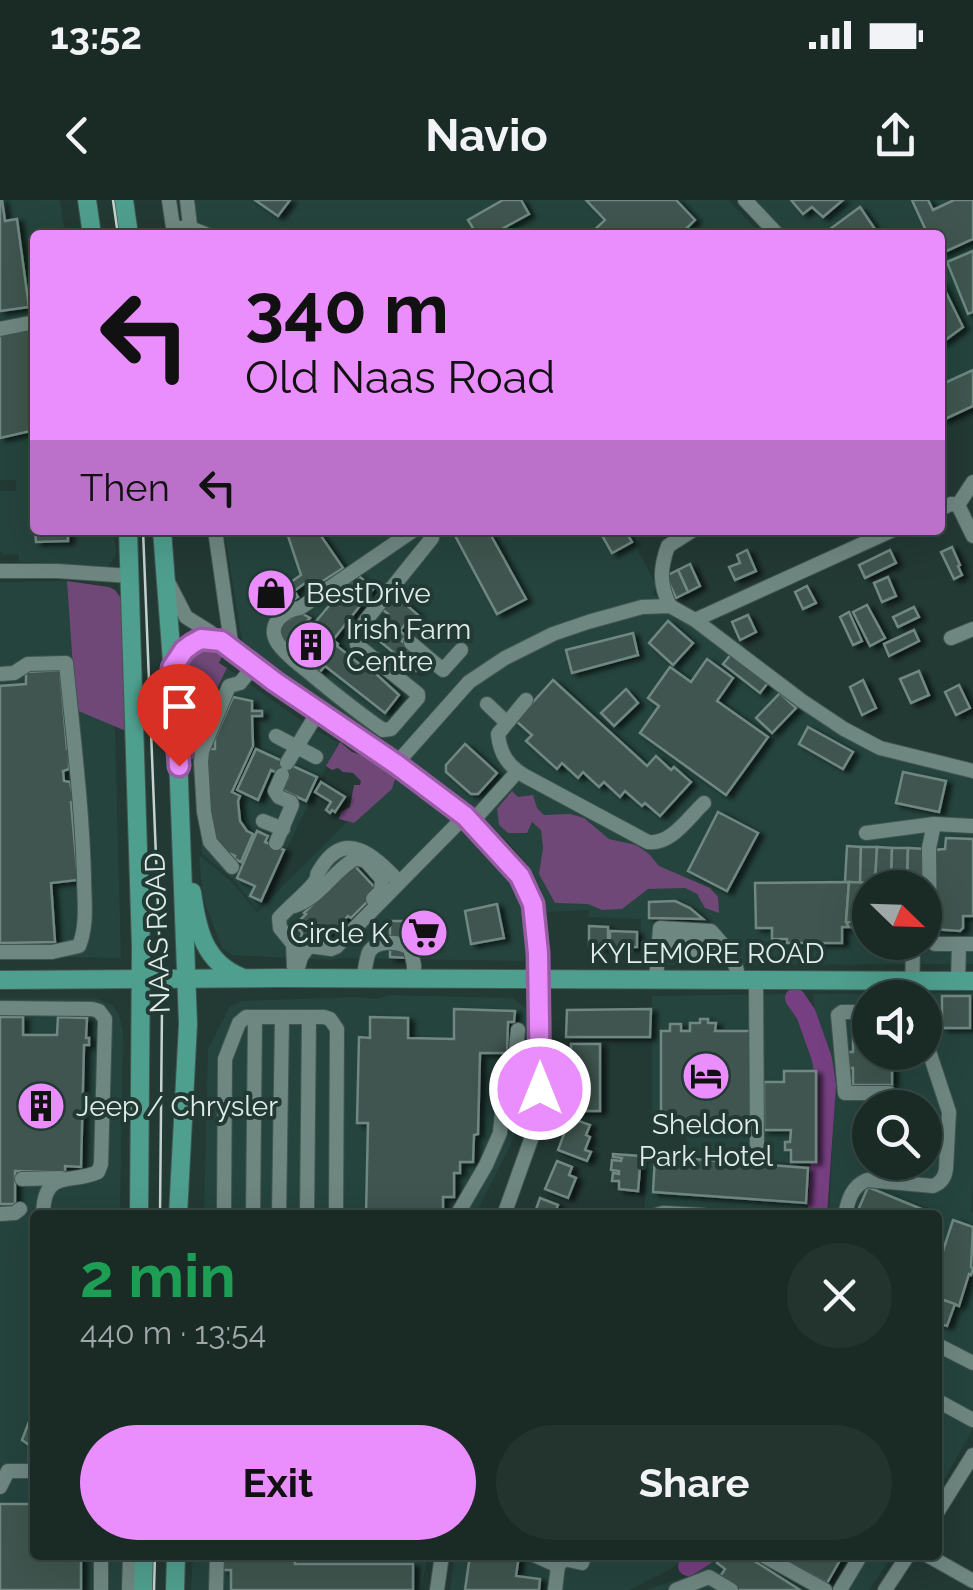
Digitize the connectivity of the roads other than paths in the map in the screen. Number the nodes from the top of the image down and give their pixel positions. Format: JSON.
{"nodes":[{"id":1,"x":87,"y":200,"type":"edge"},
{"id":2,"x":124,"y":200,"type":"edge"},
{"id":3,"x":169,"y":200,"type":"edge"},
{"id":4,"x":187,"y":200,"type":"edge"},
{"id":5,"x":744,"y":200,"type":"edge"},
{"id":6,"x":91,"y":230,"type":"edge"},
{"id":7,"x":128,"y":230,"type":"edge"},
{"id":8,"x":174,"y":230,"type":"edge"},
{"id":9,"x":190,"y":230,"type":"edge"},
{"id":10,"x":773,"y":230,"type":"edge"},
{"id":11,"x":30,"y":323,"type":"edge"},
{"id":12,"x":0,"y":328,"type":"edge"},
{"id":13,"x":973,"y":482,"type":"edge"},
{"id":14,"x":958,"y":506,"type":"junction"},
{"id":15,"x":945,"y":507,"type":"edge"},
{"id":16,"x":128,"y":535,"type":"edge"},
{"id":17,"x":162,"y":535,"type":"edge"},
{"id":18,"x":216,"y":535,"type":"edge"},
{"id":19,"x":407,"y":535,"type":"edge"},
{"id":20,"x":432,"y":535,"type":"edge"},
{"id":21,"x":685,"y":535,"type":"edge"},
{"id":22,"x":882,"y":535,"type":"edge"},
{"id":23,"x":973,"y":536,"type":"edge"},
{"id":24,"x":0,"y":571,"type":"edge"},
{"id":25,"x":131,"y":576,"type":"junction"},
{"id":26,"x":166,"y":578,"type":"junction"},
{"id":27,"x":670,"y":606,"type":"junction"},
{"id":28,"x":695,"y":620,"type":"junction"},
{"id":29,"x":973,"y":629,"type":"edge"},
{"id":30,"x":951,"y":638,"type":"dead end"},
{"id":31,"x":411,"y":643,"type":"dead end"},
{"id":32,"x":227,"y":646,"type":"junction"},
{"id":33,"x":253,"y":667,"type":"junction"},
{"id":34,"x":172,"y":668,"type":"junction"},
{"id":35,"x":0,"y":674,"type":"edge"},
{"id":36,"x":469,"y":682,"type":"junction"},
{"id":37,"x":526,"y":700,"type":"dead end"},
{"id":38,"x":487,"y":704,"type":"dead end"},
{"id":39,"x":350,"y":707,"type":"junction"},
{"id":40,"x":318,"y":712,"type":"junction"},
{"id":41,"x":506,"y":722,"type":"junction"},
{"id":42,"x":336,"y":724,"type":"junction"},
{"id":43,"x":276,"y":736,"type":"dead end"},
{"id":44,"x":297,"y":747,"type":"junction"},
{"id":45,"x":316,"y":756,"type":"dead end"},
{"id":46,"x":396,"y":764,"type":"junction"},
{"id":47,"x":973,"y":771,"type":"edge"},
{"id":48,"x":517,"y":772,"type":"junction"},
{"id":49,"x":180,"y":803,"type":"junction"},
{"id":50,"x":704,"y":803,"type":"dead end"},
{"id":51,"x":468,"y":820,"type":"junction"},
{"id":52,"x":263,"y":821,"type":"dead end"},
{"id":53,"x":934,"y":824,"type":"junction"},
{"id":54,"x":973,"y":826,"type":"edge"},
{"id":55,"x":866,"y":833,"type":"dead end"},
{"id":56,"x":232,"y":867,"type":"dead end"},
{"id":57,"x":399,"y":882,"type":"junction"},
{"id":58,"x":288,"y":908,"type":"junction"},
{"id":59,"x":345,"y":938,"type":"junction"},
{"id":60,"x":966,"y":944,"type":"edge"},
{"id":61,"x":301,"y":945,"type":"junction"},
{"id":62,"x":660,"y":945,"type":"junction"},
{"id":63,"x":726,"y":948,"type":"junction"},
{"id":64,"x":0,"y":952,"type":"edge"},
{"id":65,"x":295,"y":978,"type":"junction"},
{"id":66,"x":186,"y":979,"type":"junction"},
{"id":67,"x":236,"y":979,"type":"junction"},
{"id":68,"x":363,"y":979,"type":"junction"},
{"id":69,"x":414,"y":979,"type":"junction"},
{"id":70,"x":0,"y":980,"type":"edge"},
{"id":71,"x":141,"y":980,"type":"junction"},
{"id":72,"x":538,"y":980,"type":"junction"},
{"id":73,"x":656,"y":980,"type":"junction"},
{"id":74,"x":747,"y":980,"type":"junction"},
{"id":75,"x":965,"y":981,"type":"edge"},
{"id":76,"x":852,"y":986,"type":"edge"},
{"id":77,"x":0,"y":1008,"type":"edge"},
{"id":78,"x":852,"y":1012,"type":"edge"},
{"id":79,"x":309,"y":1016,"type":"junction"},
{"id":80,"x":255,"y":1017,"type":"junction"},
{"id":81,"x":282,"y":1017,"type":"junction"},
{"id":82,"x":188,"y":1024,"type":"junction"},
{"id":83,"x":518,"y":1030,"type":"dead end"},
{"id":84,"x":935,"y":1070,"type":"edge"},
{"id":85,"x":852,"y":1093,"type":"edge"},
{"id":86,"x":757,"y":1144,"type":"dead end"},
{"id":87,"x":64,"y":1178,"type":"junction"},
{"id":88,"x":22,"y":1179,"type":"dead end"},
{"id":89,"x":20,"y":1208,"type":"dead end"},
{"id":90,"x":43,"y":1210,"type":"edge"},
{"id":91,"x":139,"y":1210,"type":"edge"},
{"id":92,"x":178,"y":1210,"type":"edge"},
{"id":93,"x":224,"y":1210,"type":"edge"},
{"id":94,"x":252,"y":1210,"type":"edge"},
{"id":95,"x":280,"y":1210,"type":"edge"},
{"id":96,"x":307,"y":1210,"type":"edge"},
{"id":97,"x":336,"y":1210,"type":"edge"},
{"id":98,"x":460,"y":1210,"type":"edge"},
{"id":99,"x":506,"y":1210,"type":"edge"},
{"id":100,"x":846,"y":1210,"type":"edge"},
{"id":101,"x":0,"y":1214,"type":"edge"},
{"id":102,"x":942,"y":1346,"type":"edge"},
{"id":103,"x":973,"y":1363,"type":"edge"},
{"id":104,"x":942,"y":1406,"type":"edge"},
{"id":105,"x":973,"y":1420,"type":"edge"},
{"id":106,"x":973,"y":1456,"type":"edge"},
{"id":107,"x":30,"y":1471,"type":"edge"},
{"id":108,"x":0,"y":1487,"type":"edge"},
{"id":109,"x":942,"y":1504,"type":"edge"},
{"id":110,"x":101,"y":1560,"type":"edge"},
{"id":111,"x":130,"y":1560,"type":"edge"},
{"id":112,"x":144,"y":1560,"type":"edge"},
{"id":113,"x":176,"y":1560,"type":"edge"},
{"id":114,"x":217,"y":1560,"type":"edge"},
{"id":115,"x":441,"y":1560,"type":"edge"},
{"id":116,"x":545,"y":1560,"type":"edge"},
{"id":117,"x":562,"y":1560,"type":"edge"},
{"id":118,"x":771,"y":1560,"type":"edge"},
{"id":119,"x":858,"y":1560,"type":"edge"},
{"id":120,"x":905,"y":1560,"type":"edge"},
{"id":121,"x":936,"y":1560,"type":"edge"},
{"id":122,"x":558,"y":1566,"type":"junction"},
{"id":123,"x":973,"y":1582,"type":"edge"},
{"id":124,"x":100,"y":1590,"type":"edge"},
{"id":125,"x":129,"y":1590,"type":"edge"},
{"id":126,"x":143,"y":1590,"type":"edge"},
{"id":127,"x":175,"y":1590,"type":"edge"},
{"id":128,"x":216,"y":1590,"type":"edge"},
{"id":129,"x":437,"y":1590,"type":"edge"},
{"id":130,"x":555,"y":1590,"type":"edge"},
{"id":131,"x":676,"y":1590,"type":"edge"},
{"id":132,"x":731,"y":1590,"type":"edge"},
{"id":133,"x":826,"y":1590,"type":"edge"},
{"id":134,"x":840,"y":1590,"type":"edge"},
{"id":135,"x":885,"y":1590,"type":"edge"}],
"edges":[{"from":1,"to":6,"type":"main road"},
{"from":2,"to":7,"type":"main road"},
{"from":3,"to":8,"type":"street"},
{"from":4,"to":9,"type":"street"},
{"from":5,"to":10,"type":"street"},
{"from":11,"to":12,"type":"street"},
{"from":13,"to":14,"type":"street"},
{"from":14,"to":15,"type":"street"},
{"from":14,"to":23,"type":"street"},
{"from":16,"to":25,"type":"main road","name":"NAAS ROAD"},
{"from":17,"to":26,"type":"main road","name":"NAAS ROAD"},
{"from":18,"to":32,"type":"street"},
{"from":19,"to":39,"type":"street"},
{"from":20,"to":39,"type":"street"},
{"from":21,"to":27,"type":"street"},
{"from":22,"to":28,"type":"street"},
{"from":24,"to":25,"type":"street"},
{"from":25,"to":71,"type":"main road","name":"NAAS ROAD"},
{"from":26,"to":32,"type":"street"},
{"from":26,"to":34,"type":"main road","name":"NAAS ROAD"},
{"from":27,"to":28,"type":"street"},
{"from":27,"to":36,"type":"street"},
{"from":28,"to":47,"type":"street"},
{"from":29,"to":30,"type":"street"},
{"from":31,"to":36,"type":"street"},
{"from":32,"to":33,"type":"street"},
{"from":32,"to":34,"type":"street"},
{"from":33,"to":40,"type":"street"},
{"from":33,"to":56,"type":"street"},
{"from":34,"to":49,"type":"main road","name":"NAAS ROAD"},
{"from":35,"to":64,"type":"street"},
{"from":36,"to":46,"type":"street"},
{"from":37,"to":41,"type":"street"},
{"from":38,"to":41,"type":"street"},
{"from":39,"to":42,"type":"street"},
{"from":40,"to":42,"type":"street"},
{"from":40,"to":44,"type":"street"},
{"from":41,"to":48,"type":"street"},
{"from":42,"to":46,"type":"street"},
{"from":43,"to":44,"type":"street"},
{"from":44,"to":45,"type":"street"},
{"from":44,"to":52,"type":"street"},
{"from":46,"to":51,"type":"street"},
{"from":48,"to":50,"type":"street"},
{"from":48,"to":51,"type":"street"},
{"from":49,"to":66,"type":"main road","name":"NAAS ROAD"},
{"from":49,"to":67,"type":"main road"},
{"from":51,"to":57,"type":"street"},
{"from":51,"to":72,"type":"street"},
{"from":53,"to":54,"type":"street"},
{"from":53,"to":55,"type":"street"},
{"from":53,"to":60,"type":"street"},
{"from":57,"to":58,"type":"street"},
{"from":57,"to":59,"type":"street"},
{"from":58,"to":59,"type":"street"},
{"from":58,"to":61,"type":"street"},
{"from":59,"to":61,"type":"street"},
{"from":60,"to":75,"type":"street"},
{"from":61,"to":65,"type":"street"},
{"from":62,"to":63,"type":"street"},
{"from":62,"to":63,"type":"street"},
{"from":62,"to":73,"type":"street"},
{"from":63,"to":74,"type":"street"},
{"from":65,"to":67,"type":"main road","name":"KYLEMORE ROAD"},
{"from":65,"to":68,"type":"main road","name":"KYLEMORE ROAD"},
{"from":66,"to":67,"type":"main road","name":"KYLEMORE ROAD"},
{"from":66,"to":71,"type":"main road","name":"KYLEMORE ROAD"},
{"from":66,"to":82,"type":"main road","name":"NAAS ROAD"},
{"from":67,"to":82,"type":"main road"},
{"from":68,"to":69,"type":"main road","name":"KYLEMORE ROAD"},
{"from":68,"to":69,"type":"street"},
{"from":69,"to":72,"type":"main road","name":"KYLEMORE ROAD"},
{"from":70,"to":71,"type":"main road","name":"KYLEMORE ROAD"},
{"from":71,"to":91,"type":"main road","name":"NAAS ROAD"},
{"from":72,"to":73,"type":"main road","name":"KYLEMORE ROAD"},
{"from":72,"to":99,"type":"street"},
{"from":73,"to":74,"type":"main road","name":"KYLEMORE ROAD"},
{"from":74,"to":76,"type":"main road","name":"KYLEMORE ROAD"},
{"from":74,"to":86,"type":"street"},
{"from":77,"to":87,"type":"street"},
{"from":78,"to":85,"type":"street"},
{"from":79,"to":81,"type":"street"},
{"from":79,"to":96,"type":"street"},
{"from":79,"to":97,"type":"street"},
{"from":80,"to":81,"type":"street"},
{"from":80,"to":93,"type":"street"},
{"from":80,"to":94,"type":"street"},
{"from":81,"to":95,"type":"street"},
{"from":82,"to":92,"type":"main road","name":"NAAS ROAD"},
{"from":83,"to":98,"type":"street"},
{"from":84,"to":100,"type":"street"},
{"from":87,"to":88,"type":"street"},
{"from":87,"to":90,"type":"street"},
{"from":89,"to":101,"type":"street"},
{"from":102,"to":103,"type":"street"},
{"from":104,"to":105,"type":"street"},
{"from":106,"to":109,"type":"street"},
{"from":107,"to":108,"type":"street"},
{"from":110,"to":124,"type":"street"},
{"from":111,"to":125,"type":"street"},
{"from":112,"to":126,"type":"main road"},
{"from":113,"to":127,"type":"main road"},
{"from":114,"to":128,"type":"street"},
{"from":115,"to":129,"type":"street"},
{"from":116,"to":122,"type":"street"},
{"from":117,"to":122,"type":"street"},
{"from":118,"to":133,"type":"street"},
{"from":119,"to":134,"type":"street"},
{"from":120,"to":135,"type":"street"},
{"from":121,"to":123,"type":"street"},
{"from":122,"to":130,"type":"street"},
{"from":131,"to":132,"type":"street"}]}
